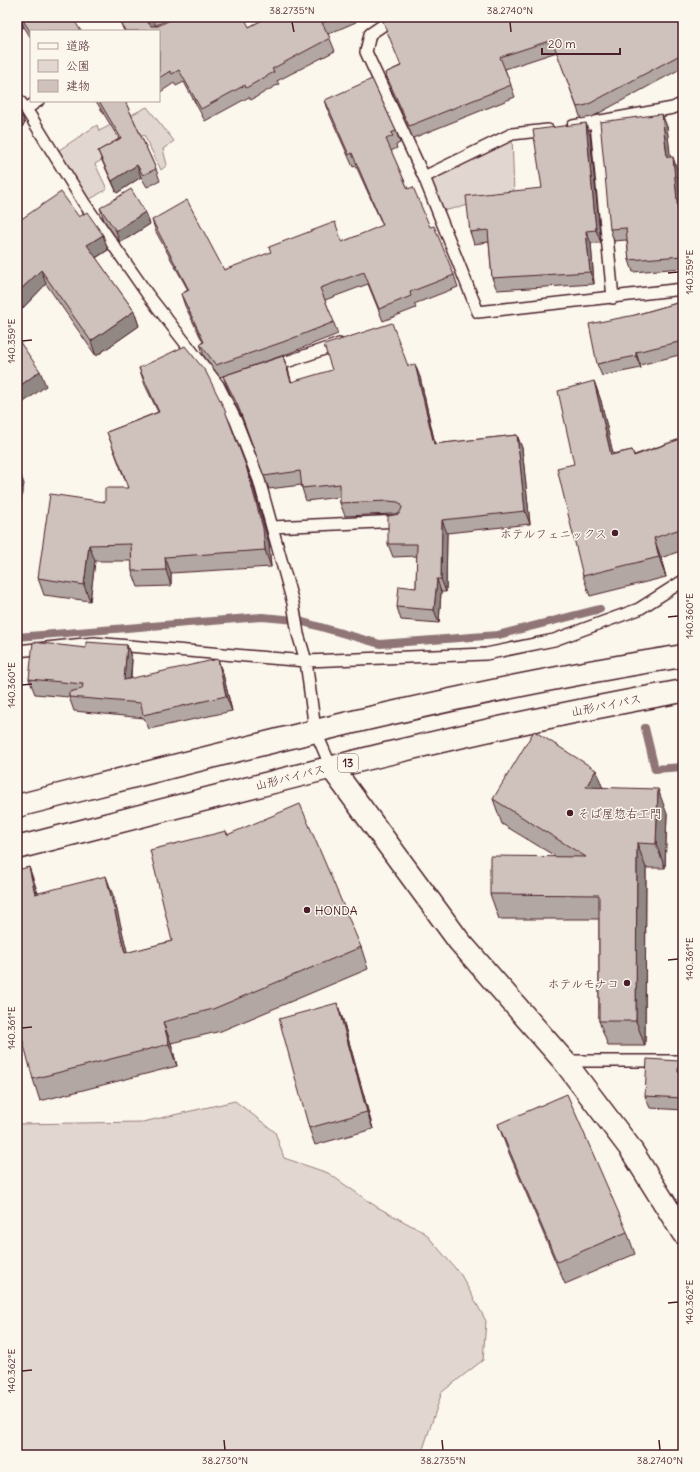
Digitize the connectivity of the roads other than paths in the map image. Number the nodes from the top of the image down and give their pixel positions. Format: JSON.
{"nodes":[{"id":1,"x":395,"y":17,"type":"edge"},
{"id":2,"x":17,"y":98,"type":"edge"},
{"id":3,"x":36,"y":102,"type":"edge"},
{"id":4,"x":683,"y":102,"type":"edge"},
{"id":5,"x":26,"y":109,"type":"junction"},
{"id":6,"x":596,"y":124,"type":"junction"},
{"id":7,"x":424,"y":177,"type":"junction"},
{"id":8,"x":683,"y":289,"type":"edge"},
{"id":9,"x":613,"y":298,"type":"junction"},
{"id":10,"x":354,"y":340,"type":"edge"},
{"id":11,"x":263,"y":370,"type":"edge"},
{"id":12,"x":400,"y":521,"type":"edge"},
{"id":13,"x":272,"y":527,"type":"junction"},
{"id":14,"x":683,"y":582,"type":"edge"},
{"id":15,"x":17,"y":651,"type":"edge"},
{"id":16,"x":683,"y":656,"type":"edge"},
{"id":17,"x":306,"y":661,"type":"junction"},
{"id":18,"x":683,"y":691,"type":"edge"},
{"id":19,"x":315,"y":730,"type":"junction"},
{"id":20,"x":331,"y":767,"type":"junction"},
{"id":21,"x":17,"y":806,"type":"edge"},
{"id":22,"x":17,"y":848,"type":"edge"},
{"id":23,"x":564,"y":1061,"type":"junction"},
{"id":24,"x":683,"y":1061,"type":"edge"},
{"id":25,"x":683,"y":1233,"type":"edge"}],
"edges":[{"from":1,"to":7,"type":"lane"},
{"from":2,"to":5,"type":"lane"},
{"from":3,"to":5,"type":"lane"},
{"from":4,"to":6,"type":"lane"},
{"from":5,"to":13,"type":"lane"},
{"from":6,"to":7,"type":"lane"},
{"from":6,"to":9,"type":"lane"},
{"from":7,"to":9,"type":"lane"},
{"from":8,"to":9,"type":"lane"},
{"from":10,"to":11,"type":"lane"},
{"from":12,"to":13,"type":"lane"},
{"from":13,"to":17,"type":"lane"},
{"from":14,"to":17,"type":"lane"},
{"from":15,"to":17,"type":"lane"},
{"from":16,"to":19,"type":"main road"},
{"from":17,"to":19,"type":"lane"},
{"from":18,"to":20,"type":"main road","name":"山形バイパス","number":"13"},
{"from":19,"to":20,"type":"lane"},
{"from":19,"to":21,"type":"main road"},
{"from":20,"to":22,"type":"main road","name":"山形バイパス","number":"13"},
{"from":20,"to":23,"type":"main road"},
{"from":23,"to":24,"type":"lane"},
{"from":23,"to":25,"type":"main road"}]}
